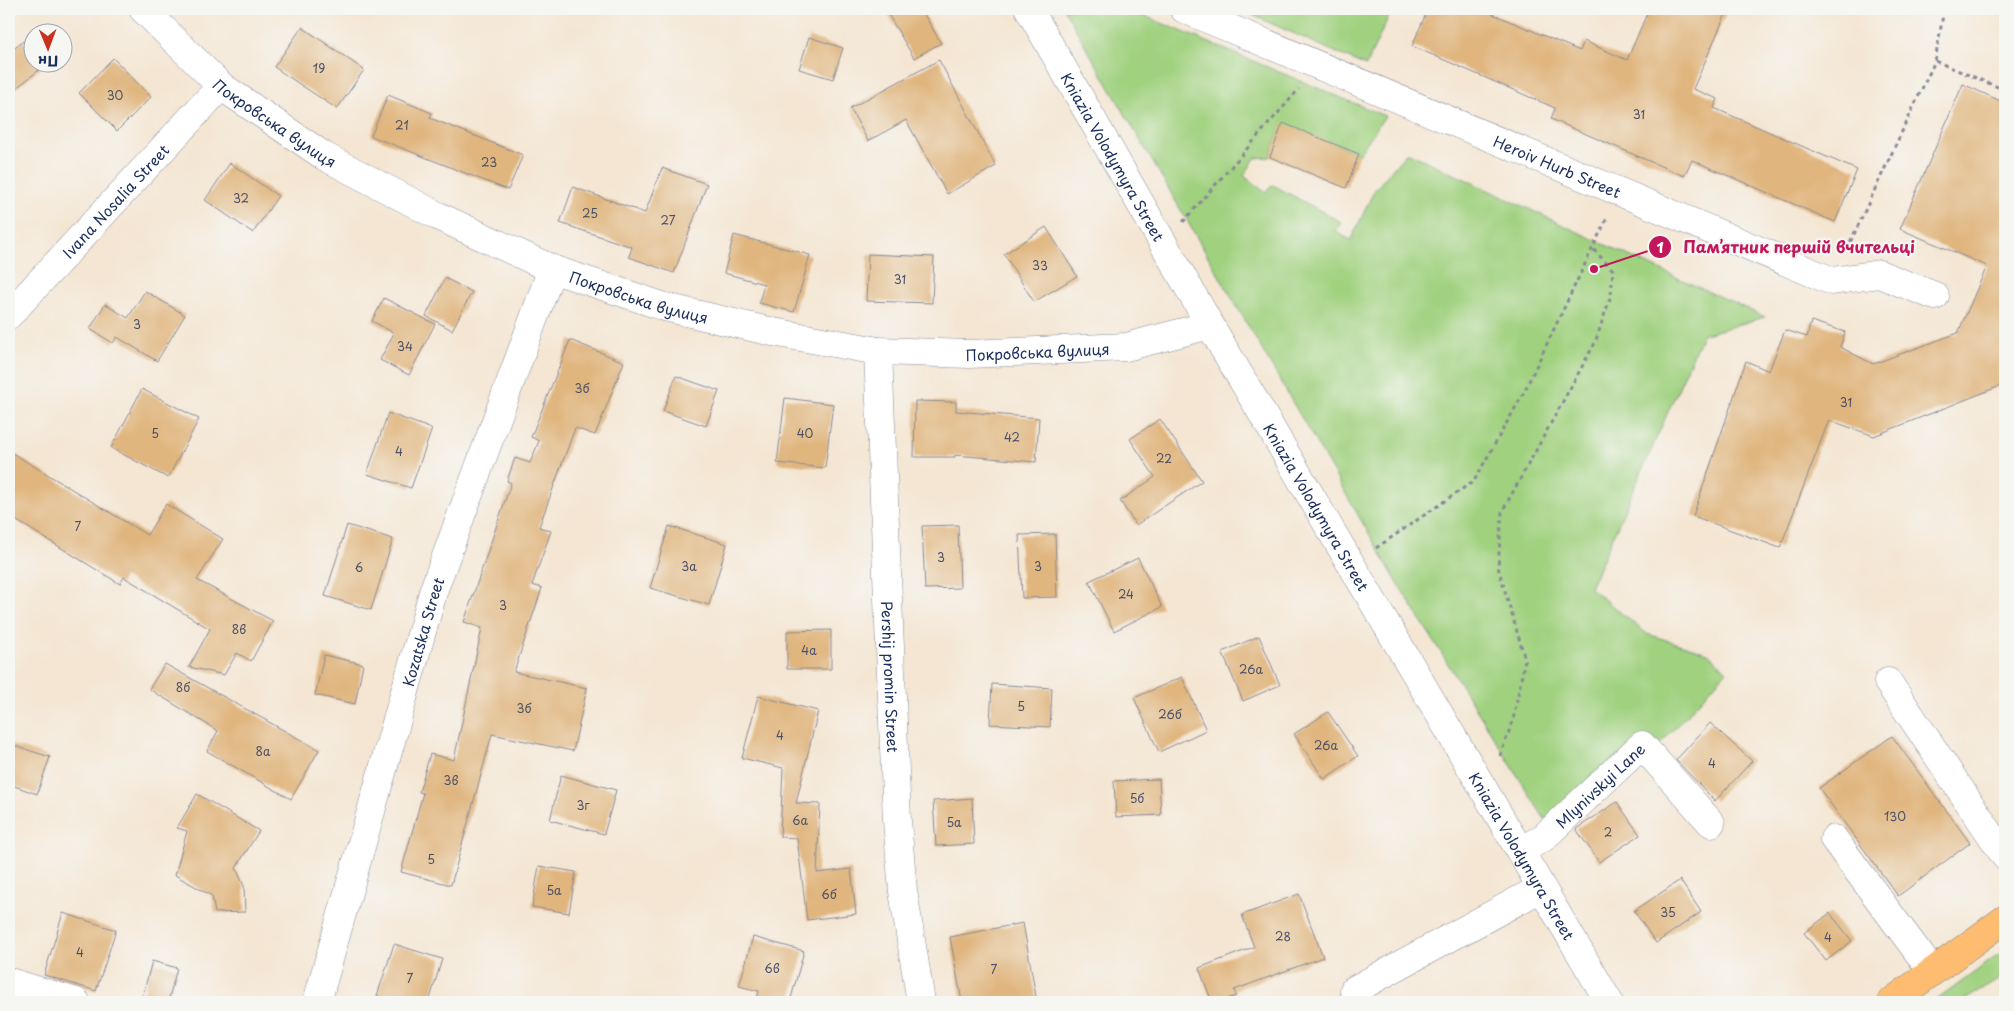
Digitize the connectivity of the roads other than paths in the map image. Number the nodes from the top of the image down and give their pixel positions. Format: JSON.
{"nodes":[{"id":1,"x":143,"y":9,"type":"edge"},
{"id":2,"x":1029,"y":9,"type":"edge"},
{"id":3,"x":1184,"y":9,"type":"edge"},
{"id":4,"x":221,"y":86,"type":"junction"},
{"id":5,"x":552,"y":269,"type":"junction"},
{"id":6,"x":1936,"y":296,"type":"dead end"},
{"id":7,"x":9,"y":315,"type":"edge"},
{"id":8,"x":1210,"y":325,"type":"junction"},
{"id":9,"x":878,"y":351,"type":"junction"},
{"id":10,"x":1888,"y":682,"type":"dead end"},
{"id":11,"x":1711,"y":823,"type":"dead end"},
{"id":12,"x":1834,"y":839,"type":"dead end"},
{"id":13,"x":1520,"y":851,"type":"junction"},
{"id":14,"x":2005,"y":856,"type":"edge"},
{"id":15,"x":1541,"y":888,"type":"junction"},
{"id":16,"x":2005,"y":919,"type":"edge"},
{"id":17,"x":1932,"y":971,"type":"junction"},
{"id":18,"x":9,"y":982,"type":"edge"},
{"id":19,"x":1354,"y":990,"type":"dead end"},
{"id":20,"x":76,"y":1002,"type":"edge"},
{"id":21,"x":318,"y":1002,"type":"edge"},
{"id":22,"x":921,"y":1002,"type":"edge"},
{"id":23,"x":1609,"y":1002,"type":"edge"},
{"id":24,"x":1891,"y":1002,"type":"edge"}],
"edges":[{"from":1,"to":4,"type":"street","name":"Покровська вулиця"},
{"from":2,"to":8,"type":"street","name":"Kniazia Volodymyra Street"},
{"from":3,"to":6,"type":"street","name":"Heroiv Hurb Street"},
{"from":4,"to":5,"type":"street","name":"Покровська вулиця"},
{"from":4,"to":7,"type":"street","name":"Ivana Nosalia Street"},
{"from":5,"to":9,"type":"street","name":"Покровська вулиця"},
{"from":5,"to":21,"type":"street","name":"Kozatska Street"},
{"from":8,"to":9,"type":"street","name":"Покровська вулиця"},
{"from":8,"to":13,"type":"street","name":"Kniazia Volodymyra Street"},
{"from":9,"to":22,"type":"street","name":"Pershij promin Street"},
{"from":10,"to":14,"type":"street"},
{"from":11,"to":13,"type":"street","name":"Mlynivskyi Lane"},
{"from":12,"to":17,"type":"street"},
{"from":13,"to":15,"type":"street","name":"Kniazia Volodymyra Street"},
{"from":15,"to":19,"type":"street"},
{"from":15,"to":23,"type":"street","name":"Kniazia Volodymyra Street"},
{"from":16,"to":17,"type":"main road"},
{"from":17,"to":24,"type":"main road"},
{"from":18,"to":20,"type":"street"}]}
